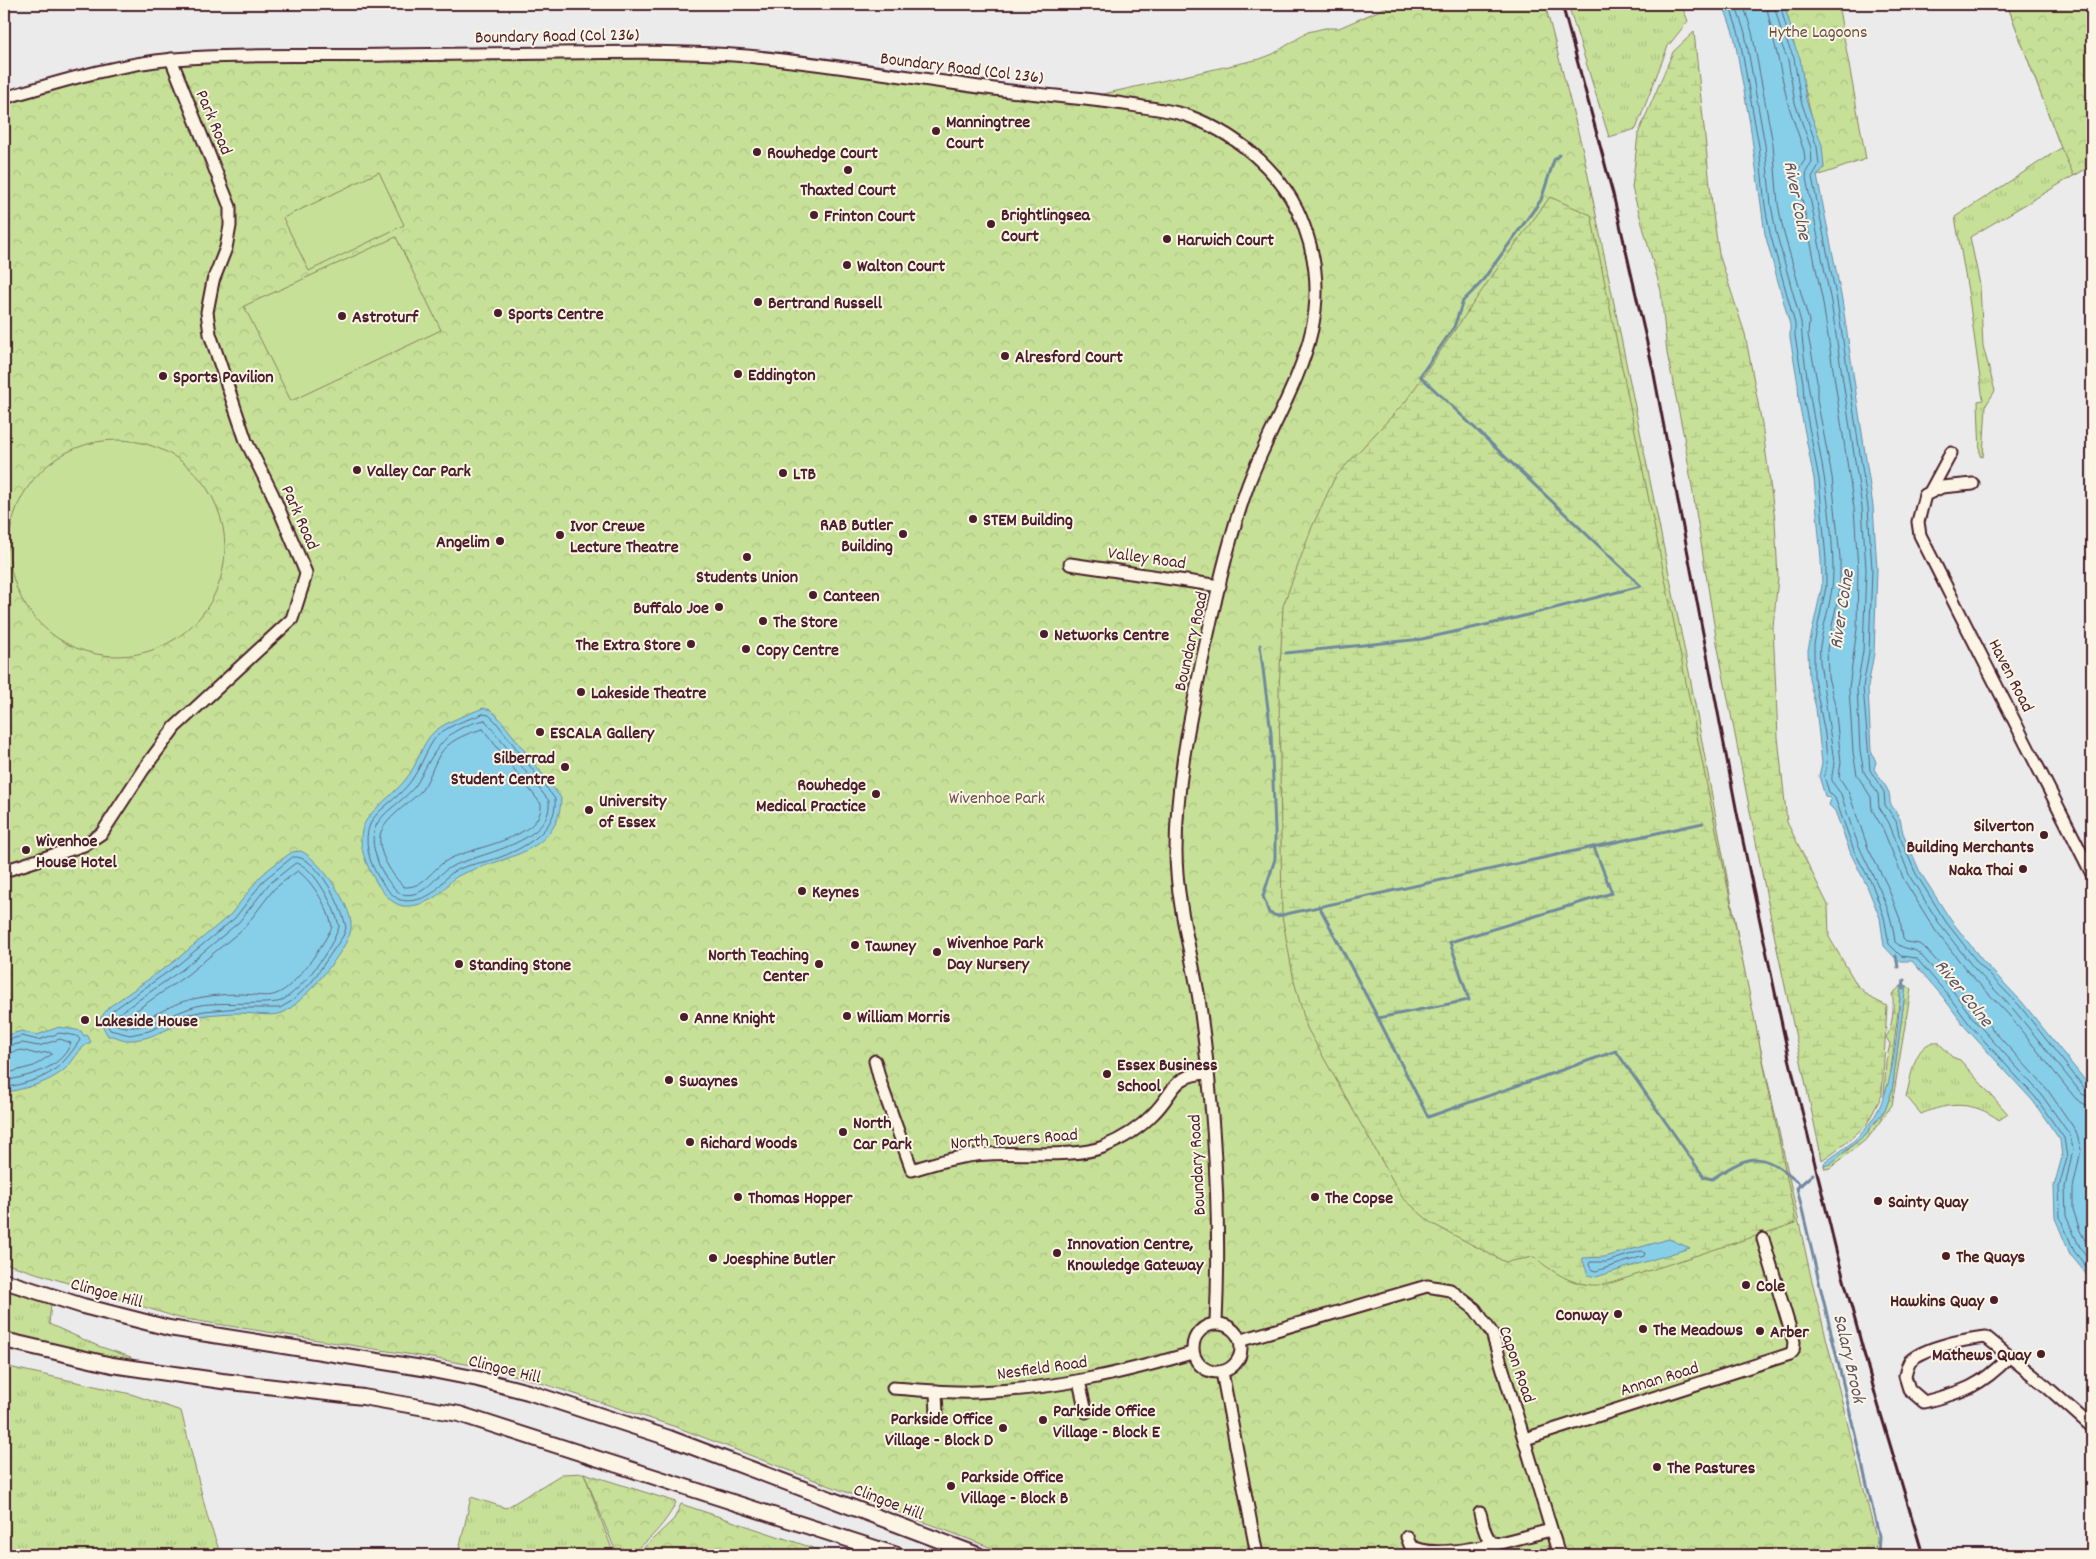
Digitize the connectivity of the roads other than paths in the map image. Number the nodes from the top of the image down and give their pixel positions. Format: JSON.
{"nodes":[{"id":1,"x":171,"y":59,"type":"junction"},
{"id":2,"x":4,"y":98,"type":"edge"},
{"id":3,"x":1112,"y":101,"type":"joint"},
{"id":4,"x":1951,"y":453,"type":"dead end"},
{"id":5,"x":1973,"y":484,"type":"dead end"},
{"id":6,"x":1930,"y":492,"type":"junction"},
{"id":7,"x":1070,"y":564,"type":"dead end"},
{"id":8,"x":1220,"y":586,"type":"junction"},
{"id":9,"x":4,"y":871,"type":"edge"},
{"id":10,"x":2092,"y":874,"type":"edge"},
{"id":11,"x":875,"y":1061,"type":"dead end"},
{"id":12,"x":1207,"y":1073,"type":"junction"},
{"id":13,"x":1763,"y":1239,"type":"dead end"},
{"id":14,"x":4,"y":1281,"type":"edge"},
{"id":15,"x":1350,"y":1294,"type":"dead end"},
{"id":16,"x":1354,"y":1306,"type":"junction"},
{"id":17,"x":1216,"y":1322,"type":"junction"},
{"id":18,"x":4,"y":1340,"type":"edge"},
{"id":19,"x":1242,"y":1340,"type":"junction"},
{"id":20,"x":1192,"y":1354,"type":"junction"},
{"id":21,"x":2009,"y":1357,"type":"junction"},
{"id":22,"x":1222,"y":1372,"type":"junction"},
{"id":23,"x":1079,"y":1381,"type":"junction"},
{"id":24,"x":893,"y":1388,"type":"dead end"},
{"id":25,"x":936,"y":1391,"type":"junction"},
{"id":26,"x":1086,"y":1412,"type":"dead end"},
{"id":27,"x":937,"y":1415,"type":"dead end"},
{"id":28,"x":2092,"y":1428,"type":"edge"},
{"id":29,"x":1525,"y":1439,"type":"junction"},
{"id":30,"x":1480,"y":1513,"type":"dead end"},
{"id":31,"x":1551,"y":1530,"type":"junction"},
{"id":32,"x":1407,"y":1537,"type":"dead end"},
{"id":33,"x":1496,"y":1544,"type":"junction"},
{"id":34,"x":1468,"y":1553,"type":"edge"},
{"id":35,"x":1253,"y":1554,"type":"edge"},
{"id":36,"x":897,"y":1555,"type":"edge"},
{"id":37,"x":978,"y":1555,"type":"edge"},
{"id":38,"x":1559,"y":1555,"type":"edge"}],
"edges":[{"from":1,"to":2,"type":"street","name":"Boundary Road (Col 236)"},
{"from":1,"to":3,"type":"street","name":"Boundary Road (Col 236)"},
{"from":1,"to":9,"type":"street","name":"Park Road"},
{"from":3,"to":8,"type":"street","name":"Boundary Road"},
{"from":4,"to":6,"type":"street","name":"Haven Road"},
{"from":5,"to":6,"type":"street"},
{"from":6,"to":10,"type":"street","name":"Haven Road"},
{"from":7,"to":8,"type":"street","name":"Valley Road"},
{"from":8,"to":12,"type":"street","name":"Boundary Road"},
{"from":11,"to":12,"type":"street","name":"North Towers Road"},
{"from":12,"to":17,"type":"street","name":"Boundary Road"},
{"from":13,"to":29,"type":"street","name":"Annan Road"},
{"from":14,"to":37,"type":"main road","name":"Clingoe Hill"},
{"from":15,"to":16,"type":"street"},
{"from":16,"to":19,"type":"street","name":"Capon Road"},
{"from":16,"to":29,"type":"street","name":"Capon Road"},
{"from":17,"to":19,"type":"street"},
{"from":17,"to":20,"type":"street"},
{"from":18,"to":36,"type":"main road"},
{"from":19,"to":22,"type":"street"},
{"from":20,"to":22,"type":"street"},
{"from":20,"to":23,"type":"street","name":"Nesfield Road"},
{"from":21,"to":21,"type":"street"},
{"from":21,"to":28,"type":"street"},
{"from":22,"to":35,"type":"street"},
{"from":23,"to":25,"type":"street","name":"Nesfield Road"},
{"from":23,"to":26,"type":"street"},
{"from":24,"to":25,"type":"street","name":"Nesfield Road"},
{"from":25,"to":27,"type":"street"},
{"from":29,"to":31,"type":"street","name":"Capon Road"},
{"from":30,"to":33,"type":"street"},
{"from":31,"to":33,"type":"street"},
{"from":31,"to":38,"type":"street","name":"Capon Road"},
{"from":32,"to":34,"type":"street"},
{"from":33,"to":34,"type":"street"}]}
